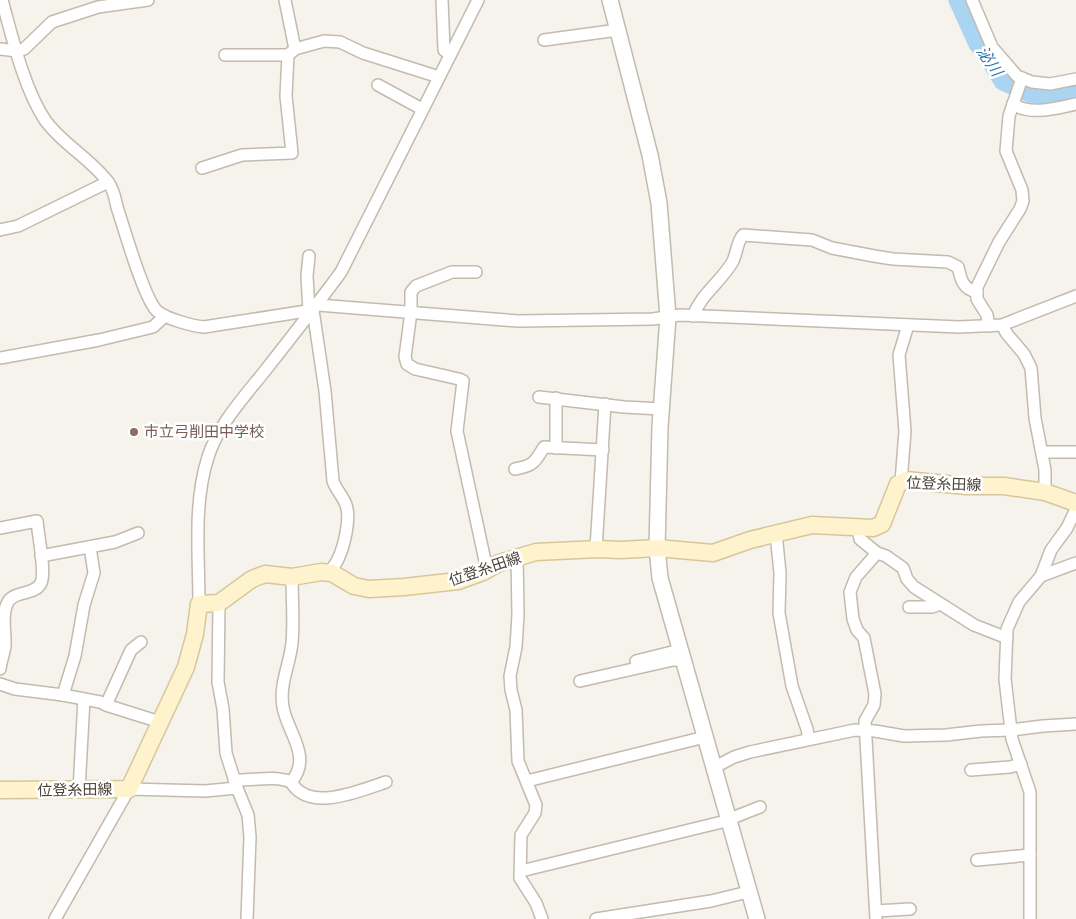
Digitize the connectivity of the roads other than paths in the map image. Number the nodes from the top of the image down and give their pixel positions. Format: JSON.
{"nodes":[{"id":1,"x":2,"y":0,"type":"edge"},
{"id":2,"x":148,"y":0,"type":"edge"},
{"id":3,"x":285,"y":0,"type":"edge"},
{"id":4,"x":442,"y":0,"type":"edge"},
{"id":5,"x":478,"y":0,"type":"edge"},
{"id":6,"x":610,"y":0,"type":"edge"},
{"id":7,"x":972,"y":0,"type":"edge"},
{"id":8,"x":618,"y":30,"type":"junction"},
{"id":9,"x":544,"y":40,"type":"dead end"},
{"id":10,"x":0,"y":49,"type":"edge"},
{"id":11,"x":17,"y":51,"type":"junction"},
{"id":12,"x":291,"y":52,"type":"junction"},
{"id":13,"x":225,"y":55,"type":"dead end"},
{"id":14,"x":450,"y":55,"type":"junction"},
{"id":15,"x":439,"y":77,"type":"junction"},
{"id":16,"x":1076,"y":79,"type":"edge"},
{"id":17,"x":1022,"y":80,"type":"junction"},
{"id":18,"x":378,"y":85,"type":"dead end"},
{"id":19,"x":1013,"y":102,"type":"junction"},
{"id":20,"x":1076,"y":104,"type":"edge"},
{"id":21,"x":422,"y":110,"type":"junction"},
{"id":22,"x":202,"y":168,"type":"dead end"},
{"id":23,"x":108,"y":182,"type":"junction"},
{"id":24,"x":0,"y":230,"type":"edge"},
{"id":25,"x":309,"y":256,"type":"dead end"},
{"id":26,"x":476,"y":272,"type":"dead end"},
{"id":27,"x":977,"y":292,"type":"junction"},
{"id":28,"x":1076,"y":296,"type":"edge"},
{"id":29,"x":313,"y":309,"type":"junction"},
{"id":30,"x":411,"y":312,"type":"junction"},
{"id":31,"x":165,"y":316,"type":"junction"},
{"id":32,"x":693,"y":316,"type":"junction"},
{"id":33,"x":668,"y":317,"type":"junction"},
{"id":34,"x":908,"y":325,"type":"junction"},
{"id":35,"x":1002,"y":325,"type":"junction"},
{"id":36,"x":989,"y":326,"type":"junction"},
{"id":37,"x":0,"y":358,"type":"edge"},
{"id":38,"x":539,"y":397,"type":"dead end"},
{"id":39,"x":556,"y":398,"type":"junction"},
{"id":40,"x":605,"y":404,"type":"junction"},
{"id":41,"x":661,"y":409,"type":"junction"},
{"id":42,"x":556,"y":448,"type":"junction"},
{"id":43,"x":603,"y":450,"type":"junction"},
{"id":44,"x":1042,"y":452,"type":"junction"},
{"id":45,"x":1076,"y":452,"type":"edge"},
{"id":46,"x":515,"y":469,"type":"dead end"},
{"id":47,"x":901,"y":482,"type":"junction"},
{"id":48,"x":1045,"y":492,"type":"junction"},
{"id":49,"x":1076,"y":503,"type":"edge"},
{"id":50,"x":1076,"y":509,"type":"edge"},
{"id":51,"x":858,"y":527,"type":"junction"},
{"id":52,"x":0,"y":528,"type":"edge"},
{"id":53,"x":138,"y":532,"type":"dead end"},
{"id":54,"x":776,"y":533,"type":"junction"},
{"id":55,"x":90,"y":547,"type":"junction"},
{"id":56,"x":657,"y":548,"type":"junction"},
{"id":57,"x":596,"y":549,"type":"junction"},
{"id":58,"x":878,"y":553,"type":"junction"},
{"id":59,"x":41,"y":556,"type":"junction"},
{"id":60,"x":517,"y":557,"type":"junction"},
{"id":61,"x":1076,"y":563,"type":"edge"},
{"id":62,"x":487,"y":570,"type":"junction"},
{"id":63,"x":329,"y":573,"type":"junction"},
{"id":64,"x":1041,"y":576,"type":"junction"},
{"id":65,"x":292,"y":578,"type":"junction"},
{"id":66,"x":220,"y":603,"type":"junction"},
{"id":67,"x":199,"y":604,"type":"junction"},
{"id":68,"x":940,"y":604,"type":"junction"},
{"id":69,"x":908,"y":607,"type":"dead end"},
{"id":70,"x":1006,"y":638,"type":"junction"},
{"id":71,"x":141,"y":642,"type":"dead end"},
{"id":72,"x":681,"y":655,"type":"junction"},
{"id":73,"x":636,"y":661,"type":"dead end"},
{"id":74,"x":0,"y":669,"type":"edge"},
{"id":75,"x":580,"y":681,"type":"dead end"},
{"id":76,"x":0,"y":684,"type":"edge"},
{"id":77,"x":63,"y":695,"type":"junction"},
{"id":78,"x":84,"y":699,"type":"junction"},
{"id":79,"x":106,"y":705,"type":"junction"},
{"id":80,"x":160,"y":722,"type":"junction"},
{"id":81,"x":1076,"y":724,"type":"edge"},
{"id":82,"x":865,"y":730,"type":"junction"},
{"id":83,"x":1011,"y":730,"type":"junction"},
{"id":84,"x":705,"y":737,"type":"junction"},
{"id":85,"x":809,"y":739,"type":"junction"},
{"id":86,"x":1021,"y":764,"type":"junction"},
{"id":87,"x":713,"y":768,"type":"junction"},
{"id":88,"x":972,"y":770,"type":"dead end"},
{"id":89,"x":527,"y":781,"type":"junction"},
{"id":90,"x":291,"y":782,"type":"junction"},
{"id":91,"x":386,"y":782,"type":"dead end"},
{"id":92,"x":236,"y":784,"type":"junction"},
{"id":93,"x":129,"y":789,"type":"junction"},
{"id":94,"x":0,"y":790,"type":"edge"},
{"id":95,"x":79,"y":790,"type":"junction"},
{"id":96,"x":760,"y":808,"type":"dead end"},
{"id":97,"x":728,"y":819,"type":"junction"},
{"id":98,"x":1030,"y":855,"type":"junction"},
{"id":99,"x":977,"y":860,"type":"dead end"},
{"id":100,"x":520,"y":871,"type":"junction"},
{"id":101,"x":748,"y":892,"type":"junction"},
{"id":102,"x":910,"y":909,"type":"dead end"},
{"id":103,"x":876,"y":915,"type":"edge"},
{"id":104,"x":613,"y":918,"type":"edge"},
{"id":105,"x":55,"y":919,"type":"edge"},
{"id":106,"x":247,"y":919,"type":"edge"},
{"id":107,"x":542,"y":919,"type":"edge"},
{"id":108,"x":596,"y":919,"type":"edge"},
{"id":109,"x":757,"y":919,"type":"edge"},
{"id":110,"x":1030,"y":919,"type":"edge"}],
"edges":[{"from":1,"to":11,"type":"street"},
{"from":2,"to":11,"type":"street"},
{"from":3,"to":12,"type":"street"},
{"from":4,"to":14,"type":"street"},
{"from":5,"to":14,"type":"street"},
{"from":6,"to":8,"type":"street"},
{"from":7,"to":17,"type":"street"},
{"from":8,"to":9,"type":"street"},
{"from":8,"to":33,"type":"street"},
{"from":10,"to":11,"type":"street"},
{"from":11,"to":23,"type":"street"},
{"from":12,"to":13,"type":"street"},
{"from":12,"to":15,"type":"street"},
{"from":12,"to":22,"type":"street"},
{"from":14,"to":15,"type":"street"},
{"from":15,"to":21,"type":"street"},
{"from":16,"to":17,"type":"street"},
{"from":17,"to":19,"type":"street"},
{"from":18,"to":21,"type":"street"},
{"from":19,"to":20,"type":"street"},
{"from":19,"to":27,"type":"street"},
{"from":21,"to":29,"type":"street"},
{"from":23,"to":24,"type":"street"},
{"from":23,"to":31,"type":"street"},
{"from":25,"to":29,"type":"street"},
{"from":26,"to":30,"type":"street"},
{"from":27,"to":32,"type":"street"},
{"from":27,"to":36,"type":"street"},
{"from":28,"to":35,"type":"street"},
{"from":29,"to":30,"type":"street"},
{"from":29,"to":31,"type":"street"},
{"from":29,"to":63,"type":"street"},
{"from":29,"to":67,"type":"street"},
{"from":30,"to":33,"type":"street"},
{"from":30,"to":62,"type":"street"},
{"from":31,"to":37,"type":"street"},
{"from":32,"to":33,"type":"street"},
{"from":32,"to":34,"type":"street"},
{"from":33,"to":41,"type":"street"},
{"from":34,"to":36,"type":"street"},
{"from":34,"to":47,"type":"street"},
{"from":35,"to":36,"type":"street"},
{"from":35,"to":44,"type":"street"},
{"from":38,"to":39,"type":"street"},
{"from":39,"to":40,"type":"street"},
{"from":39,"to":42,"type":"street"},
{"from":40,"to":41,"type":"street"},
{"from":40,"to":43,"type":"street"},
{"from":41,"to":56,"type":"street"},
{"from":42,"to":43,"type":"street"},
{"from":42,"to":46,"type":"street"},
{"from":43,"to":57,"type":"street"},
{"from":44,"to":45,"type":"street"},
{"from":44,"to":48,"type":"street"},
{"from":47,"to":48,"type":"main road","name":"位登糸田線"},
{"from":47,"to":51,"type":"main road","name":"位登糸田線"},
{"from":48,"to":49,"type":"main road","name":"位登糸田線"},
{"from":50,"to":64,"type":"street"},
{"from":51,"to":54,"type":"main road","name":"位登糸田線"},
{"from":51,"to":58,"type":"street"},
{"from":52,"to":59,"type":"street"},
{"from":53,"to":55,"type":"street"},
{"from":54,"to":56,"type":"main road","name":"位登糸田線"},
{"from":54,"to":85,"type":"street"},
{"from":55,"to":59,"type":"street"},
{"from":55,"to":77,"type":"street"},
{"from":56,"to":57,"type":"main road","name":"位登糸田線"},
{"from":56,"to":72,"type":"street"},
{"from":57,"to":60,"type":"main road","name":"位登糸田線"},
{"from":58,"to":68,"type":"street"},
{"from":58,"to":82,"type":"street"},
{"from":59,"to":74,"type":"street"},
{"from":60,"to":62,"type":"main road","name":"位登糸田線"},
{"from":60,"to":89,"type":"street"},
{"from":61,"to":64,"type":"street"},
{"from":62,"to":63,"type":"main road","name":"位登糸田線"},
{"from":63,"to":65,"type":"main road"},
{"from":64,"to":70,"type":"street"},
{"from":65,"to":66,"type":"main road"},
{"from":65,"to":90,"type":"street"},
{"from":66,"to":67,"type":"main road"},
{"from":66,"to":92,"type":"street"},
{"from":67,"to":80,"type":"main road","name":"位登糸田線"},
{"from":68,"to":69,"type":"street"},
{"from":68,"to":70,"type":"street"},
{"from":70,"to":83,"type":"street"},
{"from":71,"to":79,"type":"street"},
{"from":72,"to":73,"type":"street"},
{"from":72,"to":75,"type":"street"},
{"from":72,"to":84,"type":"street"},
{"from":76,"to":77,"type":"street"},
{"from":77,"to":78,"type":"street"},
{"from":78,"to":79,"type":"street"},
{"from":78,"to":95,"type":"street"},
{"from":79,"to":80,"type":"street"},
{"from":80,"to":93,"type":"main road","name":"位登糸田線"},
{"from":81,"to":83,"type":"street"},
{"from":82,"to":83,"type":"street"},
{"from":82,"to":85,"type":"street"},
{"from":82,"to":103,"type":"street"},
{"from":83,"to":86,"type":"street"},
{"from":84,"to":87,"type":"street"},
{"from":84,"to":89,"type":"street"},
{"from":85,"to":87,"type":"street"},
{"from":86,"to":88,"type":"street"},
{"from":86,"to":98,"type":"street"},
{"from":87,"to":97,"type":"street"},
{"from":89,"to":100,"type":"street"},
{"from":90,"to":91,"type":"street"},
{"from":90,"to":92,"type":"street"},
{"from":92,"to":93,"type":"street"},
{"from":92,"to":106,"type":"street"},
{"from":93,"to":95,"type":"main road","name":"位登糸田線"},
{"from":93,"to":105,"type":"street"},
{"from":94,"to":95,"type":"main road","name":"位登糸田線"},
{"from":96,"to":97,"type":"street"},
{"from":97,"to":100,"type":"street"},
{"from":97,"to":101,"type":"street"},
{"from":98,"to":99,"type":"street"},
{"from":98,"to":110,"type":"street"},
{"from":100,"to":107,"type":"street"},
{"from":101,"to":104,"type":"street"},
{"from":101,"to":109,"type":"street"},
{"from":102,"to":103,"type":"street"},
{"from":104,"to":108,"type":"street"}]}
